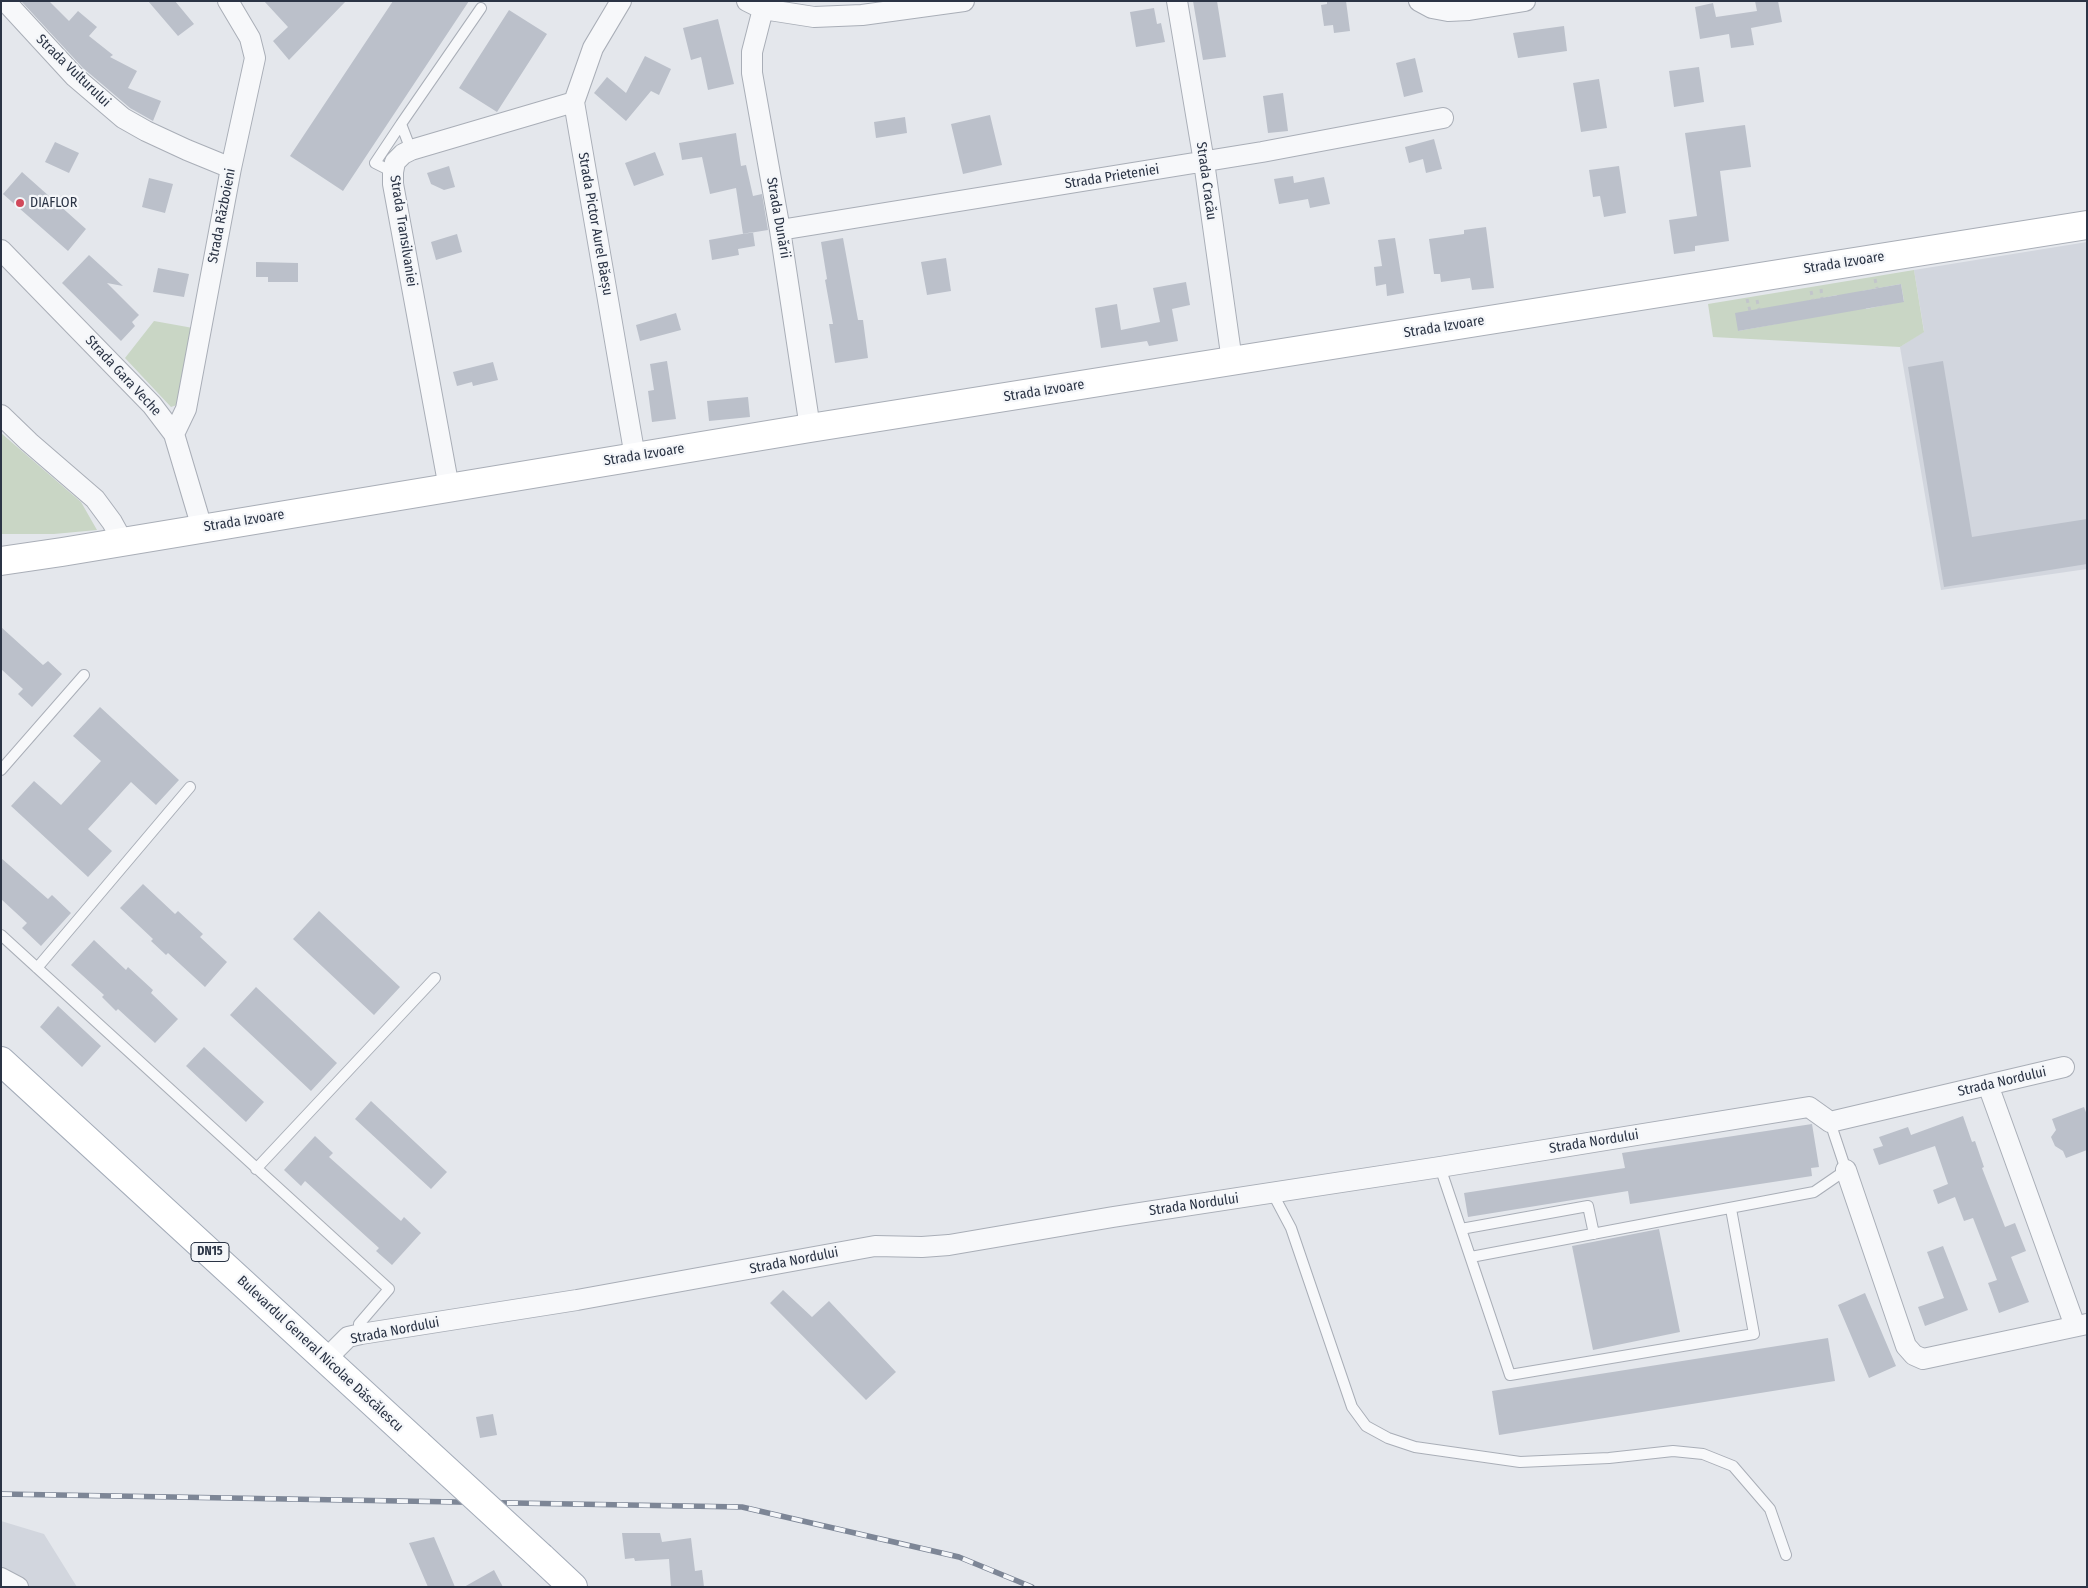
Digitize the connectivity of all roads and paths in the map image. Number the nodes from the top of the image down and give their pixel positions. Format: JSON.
{"nodes":[{"id":1,"x":5,"y":1,"type":"edge"},
{"id":2,"x":228,"y":1,"type":"edge"},
{"id":3,"x":621,"y":1,"type":"edge"},
{"id":4,"x":964,"y":1,"type":"edge"},
{"id":5,"x":1177,"y":1,"type":"edge"},
{"id":6,"x":1419,"y":1,"type":"edge"},
{"id":7,"x":1525,"y":1,"type":"edge"},
{"id":8,"x":755,"y":5,"type":"edge"},
{"id":9,"x":481,"y":8,"type":"dead end"},
{"id":10,"x":574,"y":102,"type":"junction"},
{"id":11,"x":1443,"y":118,"type":"dead end"},
{"id":12,"x":401,"y":124,"type":"junction"},
{"id":13,"x":411,"y":150,"type":"junction"},
{"id":14,"x":1204,"y":162,"type":"junction"},
{"id":15,"x":232,"y":168,"type":"junction"},
{"id":16,"x":393,"y":172,"type":"junction"},
{"id":17,"x":2087,"y":225,"type":"edge"},
{"id":18,"x":780,"y":230,"type":"junction"},
{"id":19,"x":1,"y":250,"type":"edge"},
{"id":20,"x":1757,"y":296,"type":"dead end"},
{"id":21,"x":1747,"y":298,"type":"dead end"},
{"id":22,"x":1759,"y":309,"type":"dead end"},
{"id":23,"x":1750,"y":311,"type":"dead end"},
{"id":24,"x":1232,"y":361,"type":"junction"},
{"id":25,"x":1,"y":415,"type":"edge"},
{"id":26,"x":810,"y":428,"type":"junction"},
{"id":27,"x":174,"y":434,"type":"junction"},
{"id":28,"x":635,"y":457,"type":"junction"},
{"id":29,"x":449,"y":488,"type":"junction"},
{"id":30,"x":202,"y":528,"type":"junction"},
{"id":31,"x":123,"y":542,"type":"junction"},
{"id":32,"x":1,"y":561,"type":"edge"},
{"id":33,"x":84,"y":675,"type":"dead end"},
{"id":34,"x":1,"y":770,"type":"edge"},
{"id":35,"x":190,"y":787,"type":"dead end"},
{"id":36,"x":1,"y":935,"type":"edge"},
{"id":37,"x":37,"y":968,"type":"junction"},
{"id":38,"x":435,"y":978,"type":"dead end"},
{"id":39,"x":1,"y":1060,"type":"edge"},
{"id":40,"x":2064,"y":1067,"type":"dead end"},
{"id":41,"x":1988,"y":1085,"type":"junction"},
{"id":42,"x":1830,"y":1122,"type":"junction"},
{"id":43,"x":1440,"y":1168,"type":"junction"},
{"id":44,"x":256,"y":1169,"type":"junction"},
{"id":45,"x":1846,"y":1170,"type":"junction"},
{"id":46,"x":1273,"y":1194,"type":"junction"},
{"id":47,"x":1731,"y":1208,"type":"junction"},
{"id":48,"x":1461,"y":1229,"type":"junction"},
{"id":49,"x":1594,"y":1234,"type":"junction"},
{"id":50,"x":1471,"y":1257,"type":"junction"},
{"id":51,"x":2081,"y":1325,"type":"edge"},
{"id":52,"x":360,"y":1334,"type":"junction"},
{"id":53,"x":326,"y":1359,"type":"junction"},
{"id":54,"x":1786,"y":1555,"type":"dead end"},
{"id":55,"x":1,"y":1578,"type":"edge"},
{"id":56,"x":18,"y":1587,"type":"edge"},
{"id":57,"x":573,"y":1587,"type":"edge"}],
"edges":[{"from":1,"to":15,"type":"street","name":"Strada Vulturului"},
{"from":2,"to":15,"type":"street","name":"Strada Războieni"},
{"from":3,"to":10,"type":"street","name":"Strada Pictor Aurel Băeșu"},
{"from":4,"to":8,"type":"street"},
{"from":5,"to":14,"type":"street","name":"Strada Cracău"},
{"from":6,"to":7,"type":"street"},
{"from":8,"to":18,"type":"street","name":"Strada Dunării"},
{"from":9,"to":12,"type":"lane"},
{"from":10,"to":13,"type":"street","name":"Strada Transilvaniei"},
{"from":10,"to":28,"type":"street","name":"Strada Pictor Aurel Băeșu"},
{"from":11,"to":14,"type":"street","name":"Strada Prieteniei"},
{"from":12,"to":13,"type":"lane"},
{"from":12,"to":16,"type":"lane"},
{"from":13,"to":16,"type":"street","name":"Strada Transilvaniei"},
{"from":14,"to":18,"type":"street","name":"Strada Prieteniei"},
{"from":14,"to":24,"type":"street","name":"Strada Cracău"},
{"from":15,"to":27,"type":"street","name":"Strada Războieni"},
{"from":16,"to":29,"type":"street","name":"Strada Transilvaniei"},
{"from":17,"to":24,"type":"main road","name":"Strada Izvoare"},
{"from":18,"to":26,"type":"street","name":"Strada Dunării"},
{"from":19,"to":27,"type":"street","name":"Strada Gara Veche"},
{"from":20,"to":22,"type":"path"},
{"from":21,"to":23,"type":"path"},
{"from":24,"to":26,"type":"main road","name":"Strada Izvoare"},
{"from":25,"to":31,"type":"street"},
{"from":26,"to":28,"type":"main road","name":"Strada Izvoare"},
{"from":27,"to":30,"type":"street","name":"Strada Gara Veche"},
{"from":28,"to":29,"type":"main road","name":"Strada Izvoare"},
{"from":29,"to":30,"type":"main road","name":"Strada Izvoare"},
{"from":30,"to":31,"type":"main road","name":"Strada Izvoare"},
{"from":31,"to":32,"type":"main road","name":"Strada Izvoare"},
{"from":33,"to":34,"type":"lane"},
{"from":35,"to":37,"type":"lane"},
{"from":36,"to":37,"type":"lane"},
{"from":37,"to":44,"type":"lane"},
{"from":38,"to":44,"type":"lane"},
{"from":39,"to":53,"type":"main road","name":"Bulevardul General Nicolae Dăscălescu","number":"DN15"},
{"from":40,"to":41,"type":"street","name":"Strada Nordului"},
{"from":41,"to":42,"type":"street","name":"Strada Nordului"},
{"from":41,"to":51,"type":"street"},
{"from":42,"to":43,"type":"street","name":"Strada Nordului"},
{"from":42,"to":45,"type":"lane"},
{"from":43,"to":46,"type":"street","name":"Strada Nordului"},
{"from":43,"to":48,"type":"lane"},
{"from":44,"to":52,"type":"lane"},
{"from":45,"to":47,"type":"lane"},
{"from":45,"to":51,"type":"street"},
{"from":46,"to":52,"type":"street","name":"Strada Nordului"},
{"from":46,"to":54,"type":"lane"},
{"from":47,"to":49,"type":"lane"},
{"from":47,"to":50,"type":"lane"},
{"from":48,"to":49,"type":"lane"},
{"from":48,"to":50,"type":"lane"},
{"from":49,"to":50,"type":"lane"},
{"from":52,"to":53,"type":"street","name":"Strada Nordului"},
{"from":53,"to":57,"type":"main road","name":"Bulevardul General Nicolae Dăscălescu","number":"DN15","bridge":true},
{"from":55,"to":56,"type":"street"}]}
